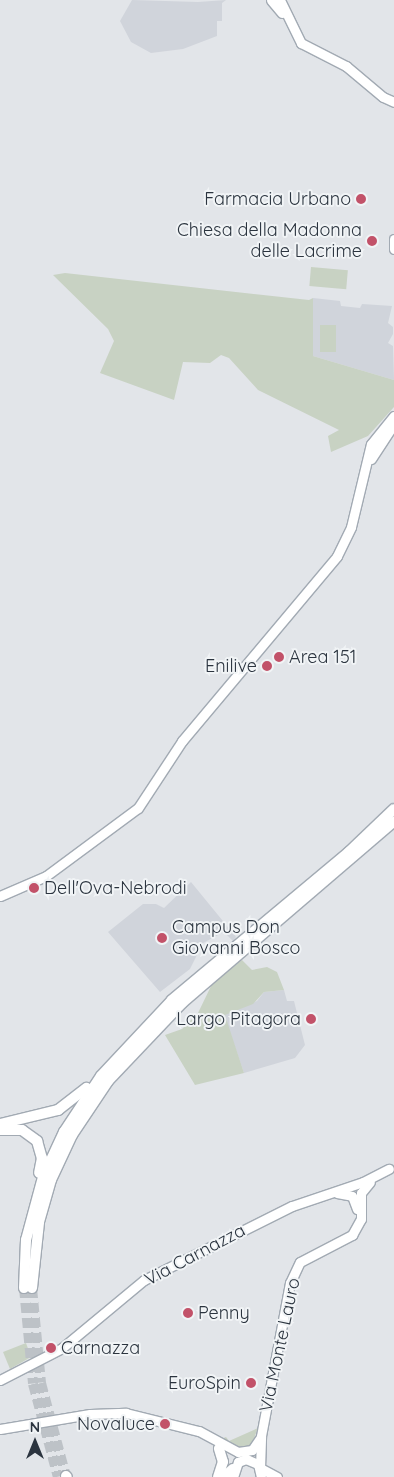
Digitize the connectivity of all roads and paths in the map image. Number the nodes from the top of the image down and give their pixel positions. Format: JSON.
{"nodes":[{"id":1,"x":272,"y":0,"type":"edge"},
{"id":2,"x":280,"y":0,"type":"edge"},
{"id":3,"x":289,"y":24,"type":"junction"},
{"id":4,"x":393,"y":101,"type":"edge"},
{"id":5,"x":394,"y":239,"type":"edge"},
{"id":6,"x":394,"y":249,"type":"edge"},
{"id":7,"x":394,"y":416,"type":"edge"},
{"id":8,"x":394,"y":424,"type":"edge"},
{"id":9,"x":364,"y":472,"type":"junction"},
{"id":10,"x":394,"y":809,"type":"edge"},
{"id":11,"x":394,"y":822,"type":"edge"},
{"id":12,"x":0,"y":896,"type":"edge"},
{"id":13,"x":172,"y":1000,"type":"junction"},
{"id":14,"x":0,"y":1124,"type":"edge"},
{"id":15,"x":0,"y":1130,"type":"edge"},
{"id":16,"x":391,"y":1166,"type":"edge"},
{"id":17,"x":325,"y":1195,"type":"junction"},
{"id":18,"x":356,"y":1228,"type":"junction"},
{"id":19,"x":24,"y":1266,"type":"junction"},
{"id":20,"x":0,"y":1380,"type":"edge"},
{"id":21,"x":0,"y":1429,"type":"edge"},
{"id":22,"x":207,"y":1436,"type":"junction"},
{"id":23,"x":261,"y":1436,"type":"junction"},
{"id":24,"x":219,"y":1449,"type":"junction"},
{"id":25,"x":261,"y":1472,"type":"edge"},
{"id":26,"x":233,"y":1473,"type":"edge"},
{"id":27,"x":218,"y":1477,"type":"edge"},
{"id":28,"x":224,"y":1477,"type":"edge"},
{"id":29,"x":277,"y":1477,"type":"edge"}],
"edges":[{"from":1,"to":3,"type":"main road"},
{"from":2,"to":3,"type":"main road"},
{"from":3,"to":4,"type":"main road"},
{"from":5,"to":6,"type":"main road"},
{"from":7,"to":9,"type":"main road"},
{"from":8,"to":9,"type":"main road"},
{"from":9,"to":12,"type":"main road"},
{"from":10,"to":13,"type":"highway"},
{"from":11,"to":19,"type":"highway"},
{"from":13,"to":14,"type":"highway"},
{"from":13,"to":19,"type":"highway"},
{"from":15,"to":19,"type":"highway"},
{"from":16,"to":17,"type":"main road"},
{"from":16,"to":18,"type":"main road"},
{"from":17,"to":18,"type":"main road"},
{"from":17,"to":20,"type":"main road","name":"Via Carnazza"},
{"from":18,"to":23,"type":"main road","name":"Via Monte Lauro"},
{"from":21,"to":22,"type":"main road"},
{"from":22,"to":23,"type":"main road"},
{"from":22,"to":24,"type":"main road"},
{"from":23,"to":25,"type":"main road","name":"Via Monte Lauro"},
{"from":24,"to":26,"type":"main road"},
{"from":24,"to":27,"type":"highway"},
{"from":25,"to":26,"type":"main road"},
{"from":25,"to":29,"type":"main road"},
{"from":26,"to":28,"type":"highway"}]}
